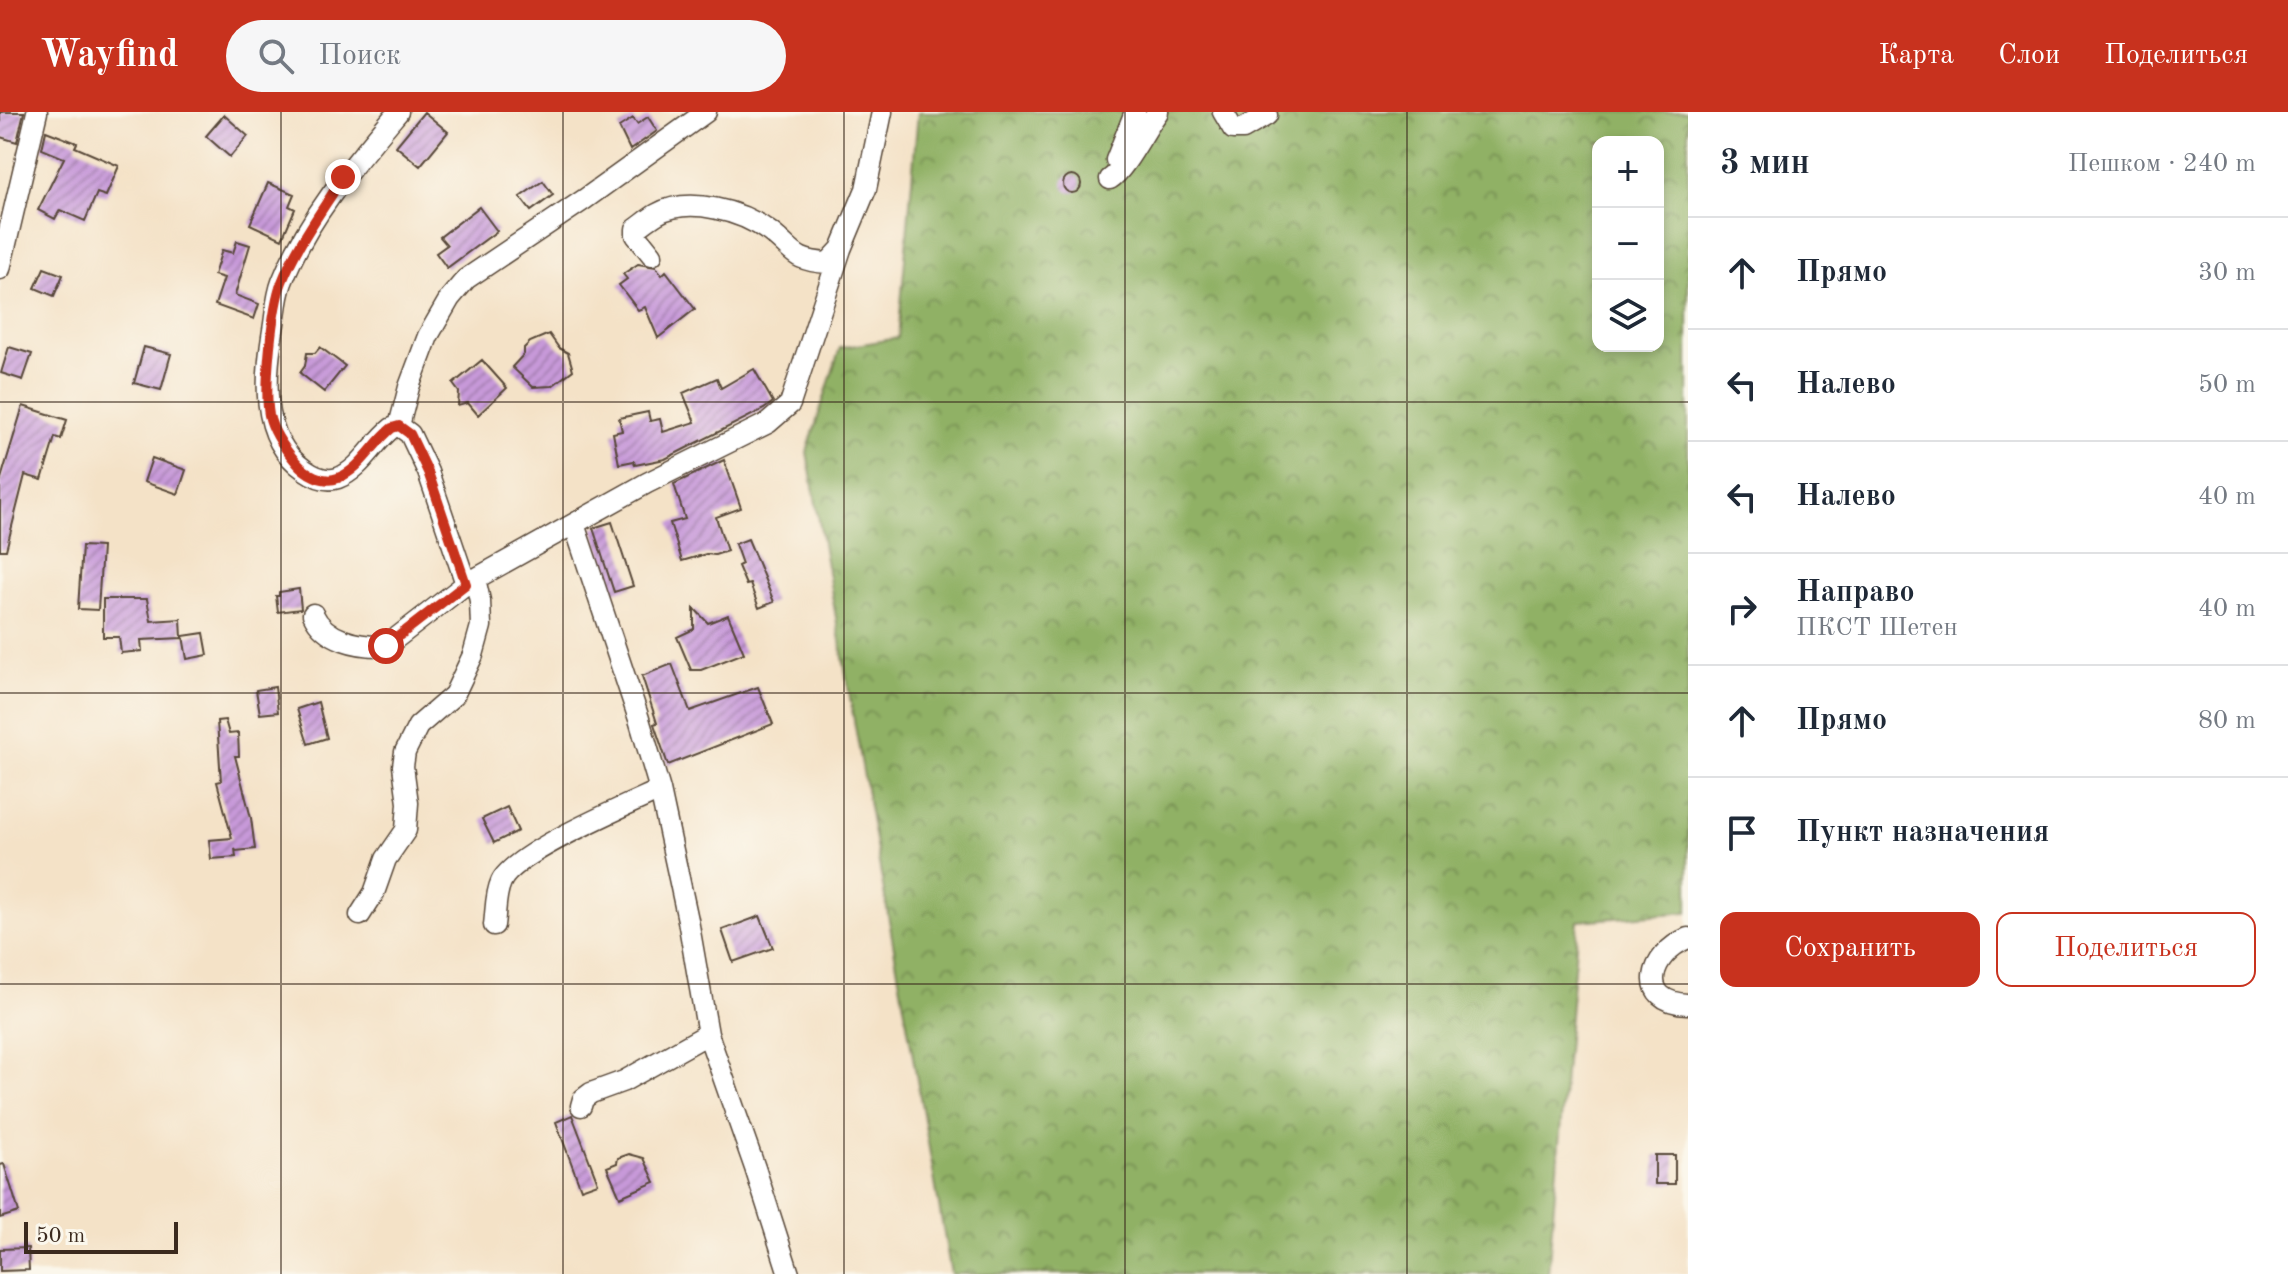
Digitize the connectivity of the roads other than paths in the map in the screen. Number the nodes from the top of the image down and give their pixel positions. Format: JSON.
{"nodes":[{"id":1,"x":37,"y":112,"type":"edge"},
{"id":2,"x":398,"y":112,"type":"edge"},
{"id":3,"x":706,"y":112,"type":"edge"},
{"id":4,"x":882,"y":112,"type":"edge"},
{"id":5,"x":1135,"y":112,"type":"edge"},
{"id":6,"x":1158,"y":112,"type":"edge"},
{"id":7,"x":1223,"y":112,"type":"edge"},
{"id":8,"x":1267,"y":115,"type":"dead end"},
{"id":9,"x":841,"y":249,"type":"junction"},
{"id":10,"x":652,"y":255,"type":"dead end"},
{"id":11,"x":0,"y":269,"type":"edge"},
{"id":12,"x":399,"y":426,"type":"junction"},
{"id":13,"x":574,"y":524,"type":"junction"},
{"id":14,"x":470,"y":581,"type":"junction"},
{"id":15,"x":313,"y":614,"type":"dead end"},
{"id":16,"x":660,"y":790,"type":"junction"},
{"id":17,"x":360,"y":915,"type":"dead end"},
{"id":18,"x":494,"y":925,"type":"dead end"},
{"id":19,"x":1688,"y":938,"type":"edge"},
{"id":20,"x":1687,"y":1004,"type":"edge"},
{"id":21,"x":708,"y":1034,"type":"junction"},
{"id":22,"x":581,"y":1106,"type":"dead end"},
{"id":23,"x":789,"y":1274,"type":"edge"}],
"edges":[{"from":1,"to":11,"type":"street"},
{"from":2,"to":12,"type":"street"},
{"from":3,"to":12,"type":"street"},
{"from":4,"to":9,"type":"street"},
{"from":5,"to":6,"type":"street"},
{"from":7,"to":8,"type":"street"},
{"from":9,"to":10,"type":"street"},
{"from":9,"to":13,"type":"street"},
{"from":12,"to":14,"type":"street"},
{"from":13,"to":14,"type":"street"},
{"from":13,"to":16,"type":"street"},
{"from":14,"to":15,"type":"street"},
{"from":14,"to":17,"type":"street"},
{"from":16,"to":18,"type":"street"},
{"from":16,"to":21,"type":"street"},
{"from":19,"to":20,"type":"street"},
{"from":21,"to":22,"type":"street"},
{"from":21,"to":23,"type":"street"}]}
